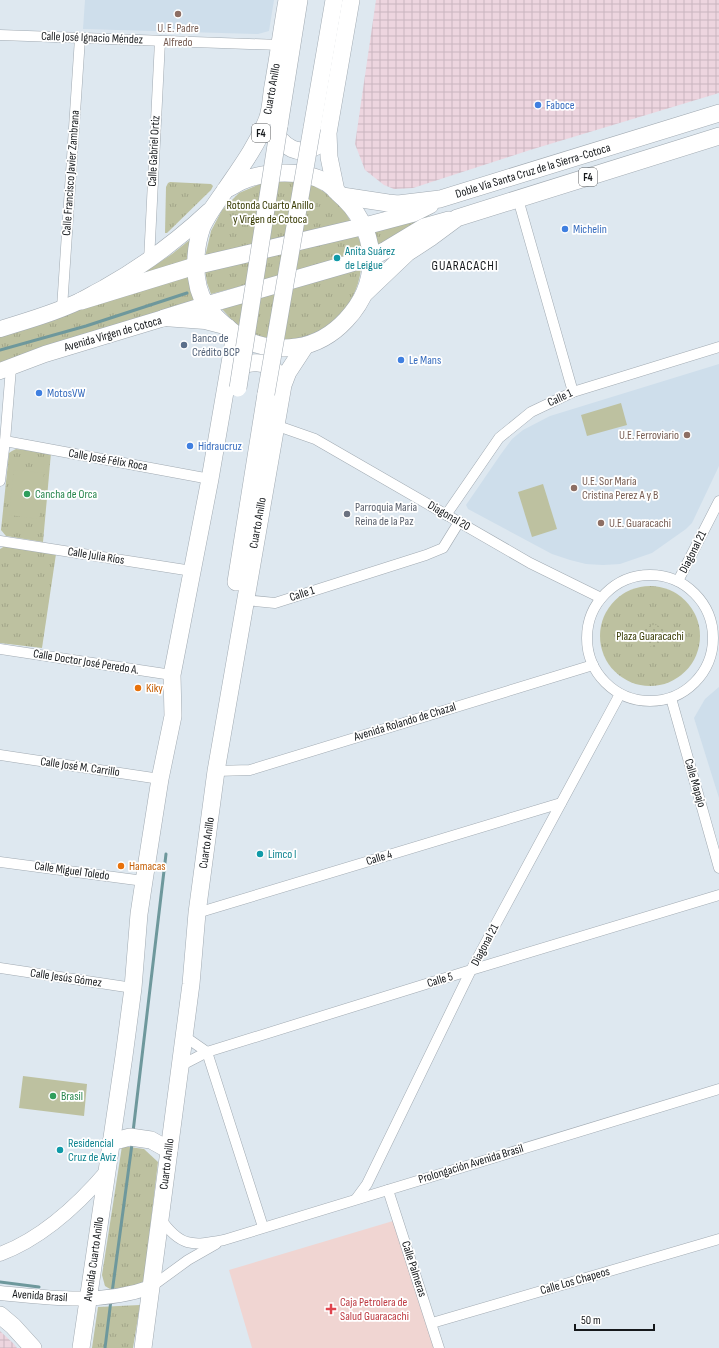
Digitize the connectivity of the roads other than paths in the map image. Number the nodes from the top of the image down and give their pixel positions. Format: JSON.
{"nodes":[{"id":1,"x":287,"y":0,"type":"edge"},
{"id":2,"x":299,"y":0,"type":"edge"},
{"id":3,"x":334,"y":0,"type":"edge"},
{"id":4,"x":351,"y":0,"type":"edge"},
{"id":5,"x":0,"y":35,"type":"edge"},
{"id":6,"x":80,"y":38,"type":"junction"},
{"id":7,"x":160,"y":41,"type":"junction"},
{"id":8,"x":280,"y":45,"type":"junction"},
{"id":9,"x":719,"y":113,"type":"edge"},
{"id":10,"x":274,"y":122,"type":"junction"},
{"id":11,"x":328,"y":133,"type":"junction"},
{"id":12,"x":718,"y":138,"type":"edge"},
{"id":13,"x":225,"y":190,"type":"junction"},
{"id":14,"x":339,"y":193,"type":"junction"},
{"id":15,"x":440,"y":199,"type":"junction"},
{"id":16,"x":518,"y":199,"type":"junction"},
{"id":17,"x":213,"y":207,"type":"junction"},
{"id":18,"x":457,"y":218,"type":"junction"},
{"id":19,"x":365,"y":226,"type":"junction"},
{"id":20,"x":372,"y":257,"type":"junction"},
{"id":21,"x":148,"y":261,"type":"junction"},
{"id":22,"x":195,"y":266,"type":"junction"},
{"id":23,"x":364,"y":294,"type":"junction"},
{"id":24,"x":81,"y":301,"type":"junction"},
{"id":25,"x":206,"y":305,"type":"junction"},
{"id":26,"x":62,"y":308,"type":"junction"},
{"id":27,"x":164,"y":318,"type":"junction"},
{"id":28,"x":0,"y":329,"type":"edge"},
{"id":29,"x":231,"y":330,"type":"junction"},
{"id":30,"x":305,"y":346,"type":"junction"},
{"id":31,"x":719,"y":347,"type":"edge"},
{"id":32,"x":5,"y":369,"type":"edge"},
{"id":33,"x":283,"y":385,"type":"junction"},
{"id":34,"x":232,"y":387,"type":"junction"},
{"id":35,"x":573,"y":392,"type":"junction"},
{"id":36,"x":275,"y":425,"type":"junction"},
{"id":37,"x":5,"y":441,"type":"junction"},
{"id":38,"x":210,"y":478,"type":"junction"},
{"id":39,"x":0,"y":481,"type":"edge"},
{"id":40,"x":719,"y":501,"type":"edge"},
{"id":41,"x":446,"y":515,"type":"junction"},
{"id":42,"x":459,"y":522,"type":"junction"},
{"id":43,"x":0,"y":541,"type":"edge"},
{"id":44,"x":192,"y":571,"type":"junction"},
{"id":45,"x":678,"y":580,"type":"junction"},
{"id":46,"x":600,"y":598,"type":"junction"},
{"id":47,"x":245,"y":600,"type":"junction"},
{"id":48,"x":715,"y":616,"type":"edge"},
{"id":49,"x":0,"y":648,"type":"edge"},
{"id":50,"x":592,"y":665,"type":"junction"},
{"id":51,"x":172,"y":675,"type":"junction"},
{"id":52,"x":620,"y":694,"type":"junction"},
{"id":53,"x":671,"y":698,"type":"junction"},
{"id":54,"x":173,"y":716,"type":"junction"},
{"id":55,"x":0,"y":756,"type":"edge"},
{"id":56,"x":216,"y":771,"type":"junction"},
{"id":57,"x":160,"y":779,"type":"junction"},
{"id":58,"x":561,"y":803,"type":"junction"},
{"id":59,"x":0,"y":862,"type":"edge"},
{"id":60,"x":719,"y":868,"type":"edge"},
{"id":61,"x":144,"y":881,"type":"junction"},
{"id":62,"x":719,"y":895,"type":"edge"},
{"id":63,"x":197,"y":913,"type":"junction"},
{"id":64,"x":0,"y":968,"type":"edge"},
{"id":65,"x":472,"y":970,"type":"junction"},
{"id":66,"x":133,"y":988,"type":"junction"},
{"id":67,"x":184,"y":1036,"type":"junction"},
{"id":68,"x":207,"y":1052,"type":"junction"},
{"id":69,"x":180,"y":1066,"type":"junction"},
{"id":70,"x":719,"y":1089,"type":"edge"},
{"id":71,"x":112,"y":1142,"type":"junction"},
{"id":72,"x":169,"y":1150,"type":"junction"},
{"id":73,"x":107,"y":1171,"type":"junction"},
{"id":74,"x":388,"y":1190,"type":"junction"},
{"id":75,"x":356,"y":1199,"type":"junction"},
{"id":76,"x":160,"y":1218,"type":"junction"},
{"id":77,"x":263,"y":1228,"type":"junction"},
{"id":78,"x":719,"y":1239,"type":"edge"},
{"id":79,"x":224,"y":1240,"type":"junction"},
{"id":80,"x":0,"y":1254,"type":"edge"},
{"id":81,"x":151,"y":1287,"type":"junction"},
{"id":82,"x":0,"y":1293,"type":"edge"},
{"id":83,"x":94,"y":1298,"type":"junction"},
{"id":84,"x":0,"y":1315,"type":"edge"},
{"id":85,"x":432,"y":1323,"type":"junction"},
{"id":86,"x":32,"y":1348,"type":"edge"},
{"id":87,"x":81,"y":1348,"type":"edge"},
{"id":88,"x":143,"y":1348,"type":"edge"},
{"id":89,"x":439,"y":1348,"type":"edge"}],
"edges":[{"from":1,"to":8,"type":"highway","name":"Cuarto Anillo","number":"F4"},
{"from":2,"to":10,"type":"highway"},
{"from":3,"to":56,"type":"highway","bridge":true},
{"from":4,"to":11,"type":"highway"},
{"from":5,"to":6,"type":"street","name":"Calle José Ignacio Méndez"},
{"from":6,"to":7,"type":"street","name":"Calle José Ignacio Méndez"},
{"from":6,"to":26,"type":"street","name":"Calle Francisco Javier Zambrana"},
{"from":7,"to":8,"type":"street","name":"Calle José Ignacio Méndez"},
{"from":7,"to":21,"type":"street","name":"Calle Gabriel Ortiz"},
{"from":8,"to":10,"type":"highway","name":"Cuarto Anillo","number":"F4"},
{"from":9,"to":15,"type":"highway","name":"Doble Vía Santa Cruz de la Sierra-Cotoca","number":"F4"},
{"from":10,"to":11,"type":"highway"},
{"from":10,"to":13,"type":"highway","name":"Cuarto Anillo","number":"F4"},
{"from":10,"to":34,"type":"highway","bridge":true},
{"from":11,"to":14,"type":"highway"},
{"from":12,"to":16,"type":"highway","name":"Doble Vía Santa Cruz de la Sierra-Cotoca","number":"F4"},
{"from":13,"to":14,"type":"highway","number":"F4"},
{"from":13,"to":17,"type":"highway","number":"F4"},
{"from":14,"to":15,"type":"highway","name":"Doble Vía Santa Cruz de la Sierra-Cotoca","number":"F4"},
{"from":14,"to":19,"type":"highway","number":"F4"},
{"from":15,"to":19,"type":"highway"},
{"from":16,"to":18,"type":"highway","name":"Doble Vía Santa Cruz de la Sierra-Cotoca","number":"F4"},
{"from":16,"to":35,"type":"street"},
{"from":17,"to":21,"type":"main road"},
{"from":17,"to":22,"type":"highway","number":"F4"},
{"from":18,"to":20,"type":"highway"},
{"from":18,"to":23,"type":"highway","name":"Doble Vía Santa Cruz de la Sierra-Cotoca","number":"F4"},
{"from":19,"to":20,"type":"highway","number":"F4"},
{"from":19,"to":22,"type":"highway"},
{"from":20,"to":23,"type":"highway","number":"F4"},
{"from":20,"to":25,"type":"highway"},
{"from":21,"to":24,"type":"main road"},
{"from":22,"to":24,"type":"highway"},
{"from":22,"to":25,"type":"highway","number":"F4"},
{"from":23,"to":30,"type":"highway","number":"F4"},
{"from":24,"to":26,"type":"main road"},
{"from":25,"to":27,"type":"highway"},
{"from":25,"to":29,"type":"highway","number":"F4"},
{"from":26,"to":28,"type":"main road"},
{"from":27,"to":29,"type":"main road","name":"Avenida Virgen de Cotoca"},
{"from":27,"to":32,"type":"main road","name":"Avenida Virgen de Cotoca"},
{"from":29,"to":30,"type":"highway","number":"F4"},
{"from":29,"to":34,"type":"highway"},
{"from":30,"to":33,"type":"highway","name":"Cuarto Anillo"},
{"from":31,"to":35,"type":"street","name":"Calle 1"},
{"from":32,"to":37,"type":"street"},
{"from":33,"to":34,"type":"highway"},
{"from":33,"to":36,"type":"highway","name":"Cuarto Anillo"},
{"from":34,"to":38,"type":"highway"},
{"from":34,"to":54,"type":"highway"},
{"from":35,"to":41,"type":"street","name":"Calle 1"},
{"from":36,"to":41,"type":"street","name":"Diagonal 20"},
{"from":36,"to":47,"type":"highway","name":"Cuarto Anillo"},
{"from":37,"to":38,"type":"street","name":"Calle José Félix Roca"},
{"from":37,"to":39,"type":"street"},
{"from":38,"to":44,"type":"highway"},
{"from":40,"to":45,"type":"street","name":"Diagonal 21"},
{"from":41,"to":42,"type":"street","name":"Diagonal 20"},
{"from":42,"to":46,"type":"street","name":"Diagonal 20"},
{"from":42,"to":47,"type":"street","name":"Calle 1"},
{"from":43,"to":44,"type":"street","name":"Calle Julia Ríos"},
{"from":44,"to":51,"type":"highway"},
{"from":45,"to":46,"type":"street"},
{"from":45,"to":48,"type":"street"},
{"from":46,"to":50,"type":"street"},
{"from":47,"to":56,"type":"highway","name":"Cuarto Anillo"},
{"from":48,"to":53,"type":"street"},
{"from":49,"to":51,"type":"street","name":"Calle Doctor José Peredo A."},
{"from":50,"to":52,"type":"street"},
{"from":50,"to":56,"type":"street","name":"Avenida Rolando de Chazal"},
{"from":51,"to":54,"type":"highway"},
{"from":52,"to":53,"type":"street"},
{"from":52,"to":58,"type":"street","name":"Diagonal 21"},
{"from":53,"to":60,"type":"street","name":"Calle Mapajo"},
{"from":54,"to":57,"type":"highway"},
{"from":55,"to":57,"type":"street","name":"Calle José M. Carrillo"},
{"from":56,"to":63,"type":"highway","name":"Cuarto Anillo"},
{"from":57,"to":61,"type":"highway"},
{"from":58,"to":63,"type":"street","name":"Calle 4"},
{"from":58,"to":65,"type":"street","name":"Diagonal 21"},
{"from":59,"to":61,"type":"street","name":"Calle Miguel Toledo"},
{"from":61,"to":66,"type":"highway"},
{"from":62,"to":65,"type":"street","name":"Calle 5"},
{"from":63,"to":67,"type":"highway","name":"Cuarto Anillo"},
{"from":64,"to":66,"type":"street","name":"Calle Jesús Gómez"},
{"from":65,"to":68,"type":"street","name":"Calle 5"},
{"from":65,"to":75,"type":"street","name":"Diagonal 21"},
{"from":66,"to":71,"type":"highway"},
{"from":67,"to":68,"type":"street"},
{"from":67,"to":69,"type":"highway","name":"Cuarto Anillo"},
{"from":68,"to":69,"type":"street","name":"Calle 5"},
{"from":68,"to":77,"type":"street"},
{"from":69,"to":72,"type":"highway","name":"Cuarto Anillo"},
{"from":70,"to":74,"type":"street","name":"Prolongación Avenida Brasil"},
{"from":71,"to":72,"type":"highway"},
{"from":71,"to":73,"type":"highway"},
{"from":72,"to":76,"type":"highway","name":"Cuarto Anillo"},
{"from":73,"to":80,"type":"main road"},
{"from":73,"to":83,"type":"highway","name":"Avenida Cuarto Anillo"},
{"from":74,"to":75,"type":"street","name":"Prolongación Avenida Brasil"},
{"from":74,"to":85,"type":"street","name":"Calle Palmeras"},
{"from":75,"to":77,"type":"street","name":"Prolongación Avenida Brasil"},
{"from":76,"to":79,"type":"street","name":"Prolongación Avenida Brasil"},
{"from":76,"to":81,"type":"highway","name":"Cuarto Anillo"},
{"from":77,"to":79,"type":"street","name":"Prolongación Avenida Brasil"},
{"from":78,"to":85,"type":"street","name":"Calle Los Chapeos"},
{"from":79,"to":81,"type":"street","name":"Prolongación Avenida Brasil"},
{"from":81,"to":83,"type":"main road","name":"Avenida Brasil"},
{"from":81,"to":88,"type":"highway","name":"Cuarto Anillo"},
{"from":82,"to":83,"type":"main road","name":"Avenida Brasil"},
{"from":83,"to":87,"type":"highway","name":"Avenida Cuarto Anillo"},
{"from":84,"to":86,"type":"highway"},
{"from":85,"to":89,"type":"street","name":"Calle Palmeras"}]}
